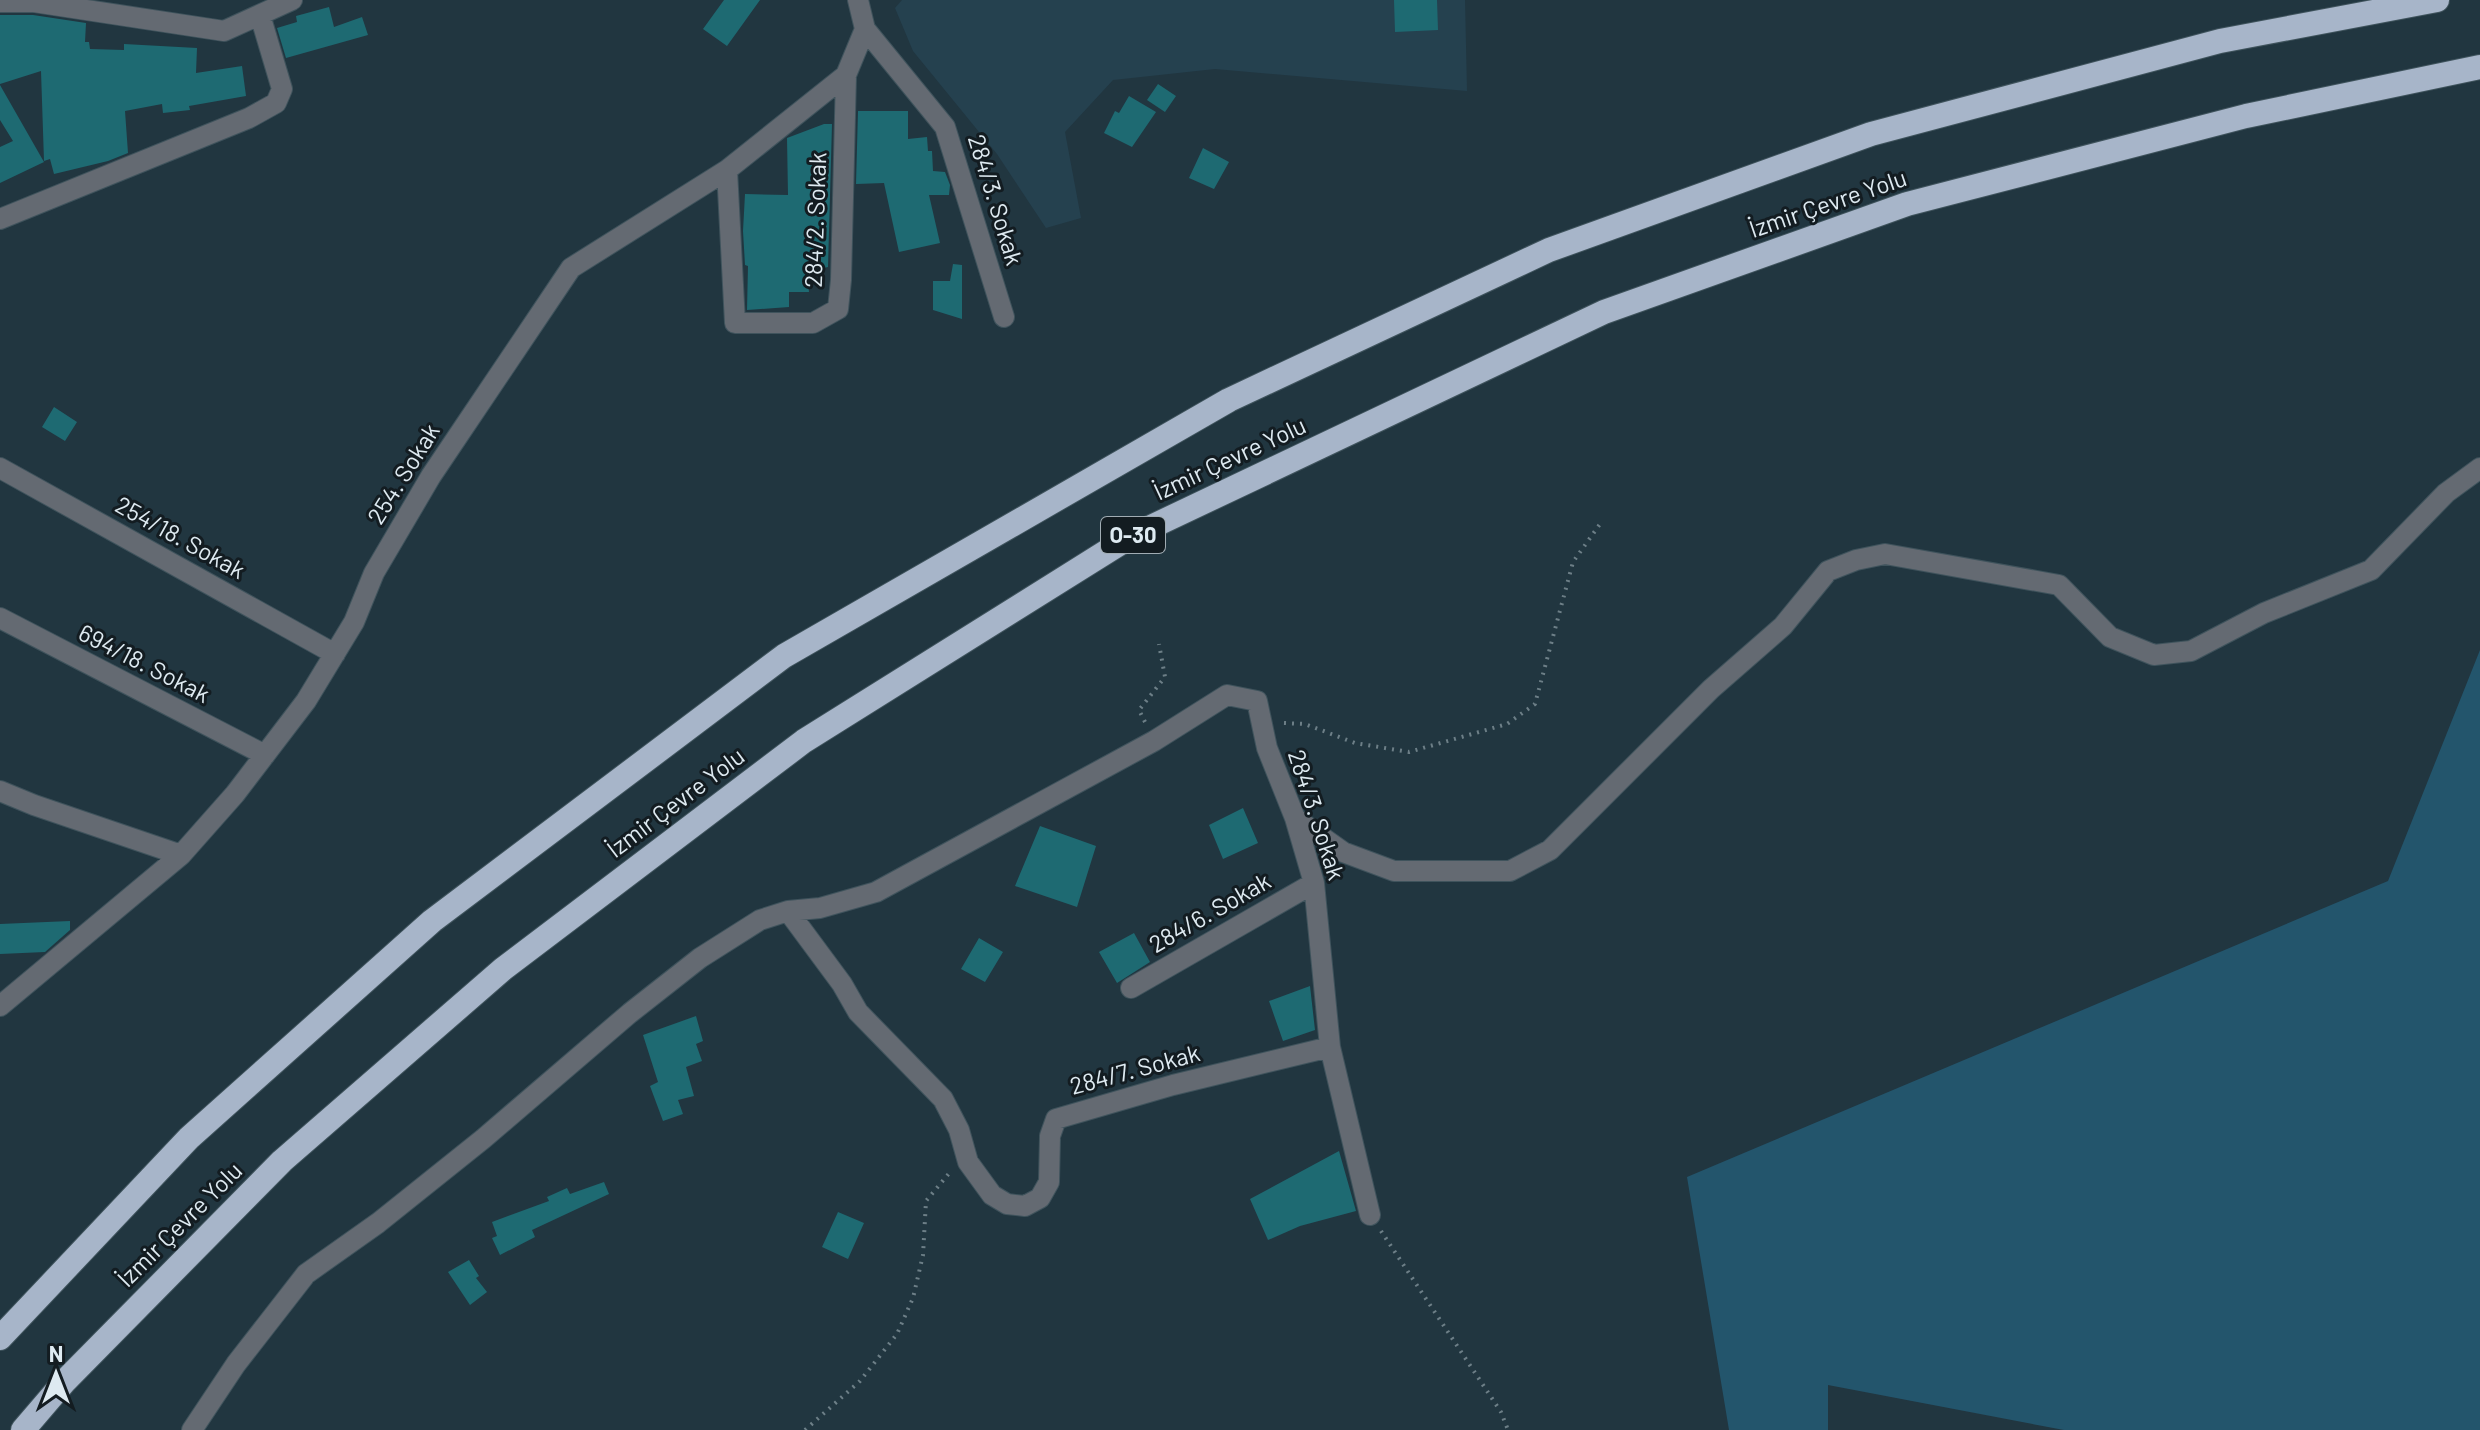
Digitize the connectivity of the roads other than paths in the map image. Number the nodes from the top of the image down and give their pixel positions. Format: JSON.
{"nodes":[{"id":1,"x":292,"y":0,"type":"edge"},
{"id":2,"x":858,"y":0,"type":"edge"},
{"id":3,"x":2437,"y":0,"type":"edge"},
{"id":4,"x":0,"y":2,"type":"edge"},
{"id":5,"x":260,"y":15,"type":"junction"},
{"id":6,"x":865,"y":29,"type":"junction"},
{"id":7,"x":2480,"y":67,"type":"edge"},
{"id":8,"x":846,"y":75,"type":"junction"},
{"id":9,"x":727,"y":170,"type":"junction"},
{"id":10,"x":0,"y":219,"type":"edge"},
{"id":11,"x":1004,"y":317,"type":"dead end"},
{"id":12,"x":0,"y":468,"type":"edge"},
{"id":13,"x":2480,"y":468,"type":"edge"},
{"id":14,"x":0,"y":618,"type":"edge"},
{"id":15,"x":335,"y":654,"type":"junction"},
{"id":16,"x":265,"y":755,"type":"junction"},
{"id":17,"x":0,"y":791,"type":"edge"},
{"id":18,"x":1295,"y":818,"type":"junction"},
{"id":19,"x":181,"y":855,"type":"junction"},
{"id":20,"x":1314,"y":883,"type":"junction"},
{"id":21,"x":788,"y":911,"type":"junction"},
{"id":22,"x":1131,"y":988,"type":"dead end"},
{"id":23,"x":0,"y":1006,"type":"edge"},
{"id":24,"x":1330,"y":1047,"type":"junction"},
{"id":25,"x":1370,"y":1215,"type":"road end"},
{"id":26,"x":0,"y":1338,"type":"edge"},
{"id":27,"x":23,"y":1430,"type":"edge"},
{"id":28,"x":192,"y":1430,"type":"edge"}],
"edges":[{"from":1,"to":5,"type":"street"},
{"from":2,"to":6,"type":"street"},
{"from":3,"to":26,"type":"highway","name":"İzmir Çevre Yolu"},
{"from":4,"to":5,"type":"street"},
{"from":5,"to":10,"type":"street"},
{"from":6,"to":8,"type":"street","name":"254. Sokak"},
{"from":6,"to":11,"type":"street","name":"284/3. Sokak"},
{"from":7,"to":27,"type":"highway","name":"İzmir Çevre Yolu","number":"O-30"},
{"from":8,"to":9,"type":"street","name":"254. Sokak"},
{"from":8,"to":9,"type":"street","name":"284/2. Sokak"},
{"from":9,"to":15,"type":"street","name":"254. Sokak"},
{"from":12,"to":15,"type":"street","name":"254/18. Sokak"},
{"from":13,"to":18,"type":"street"},
{"from":14,"to":16,"type":"street","name":"694/18. Sokak"},
{"from":15,"to":16,"type":"street","name":"254. Sokak"},
{"from":16,"to":19,"type":"street","name":"254. Sokak"},
{"from":17,"to":19,"type":"street"},
{"from":18,"to":20,"type":"street","name":"284/3. Sokak"},
{"from":18,"to":21,"type":"street","name":"284/3. Sokak"},
{"from":19,"to":23,"type":"street","name":"254. Sokak"},
{"from":20,"to":22,"type":"street","name":"284/6. Sokak"},
{"from":20,"to":24,"type":"street","name":"284/3. Sokak"},
{"from":21,"to":24,"type":"street","name":"284/7. Sokak"},
{"from":21,"to":28,"type":"street"},
{"from":24,"to":25,"type":"street","name":"284/3. Sokak"}]}
